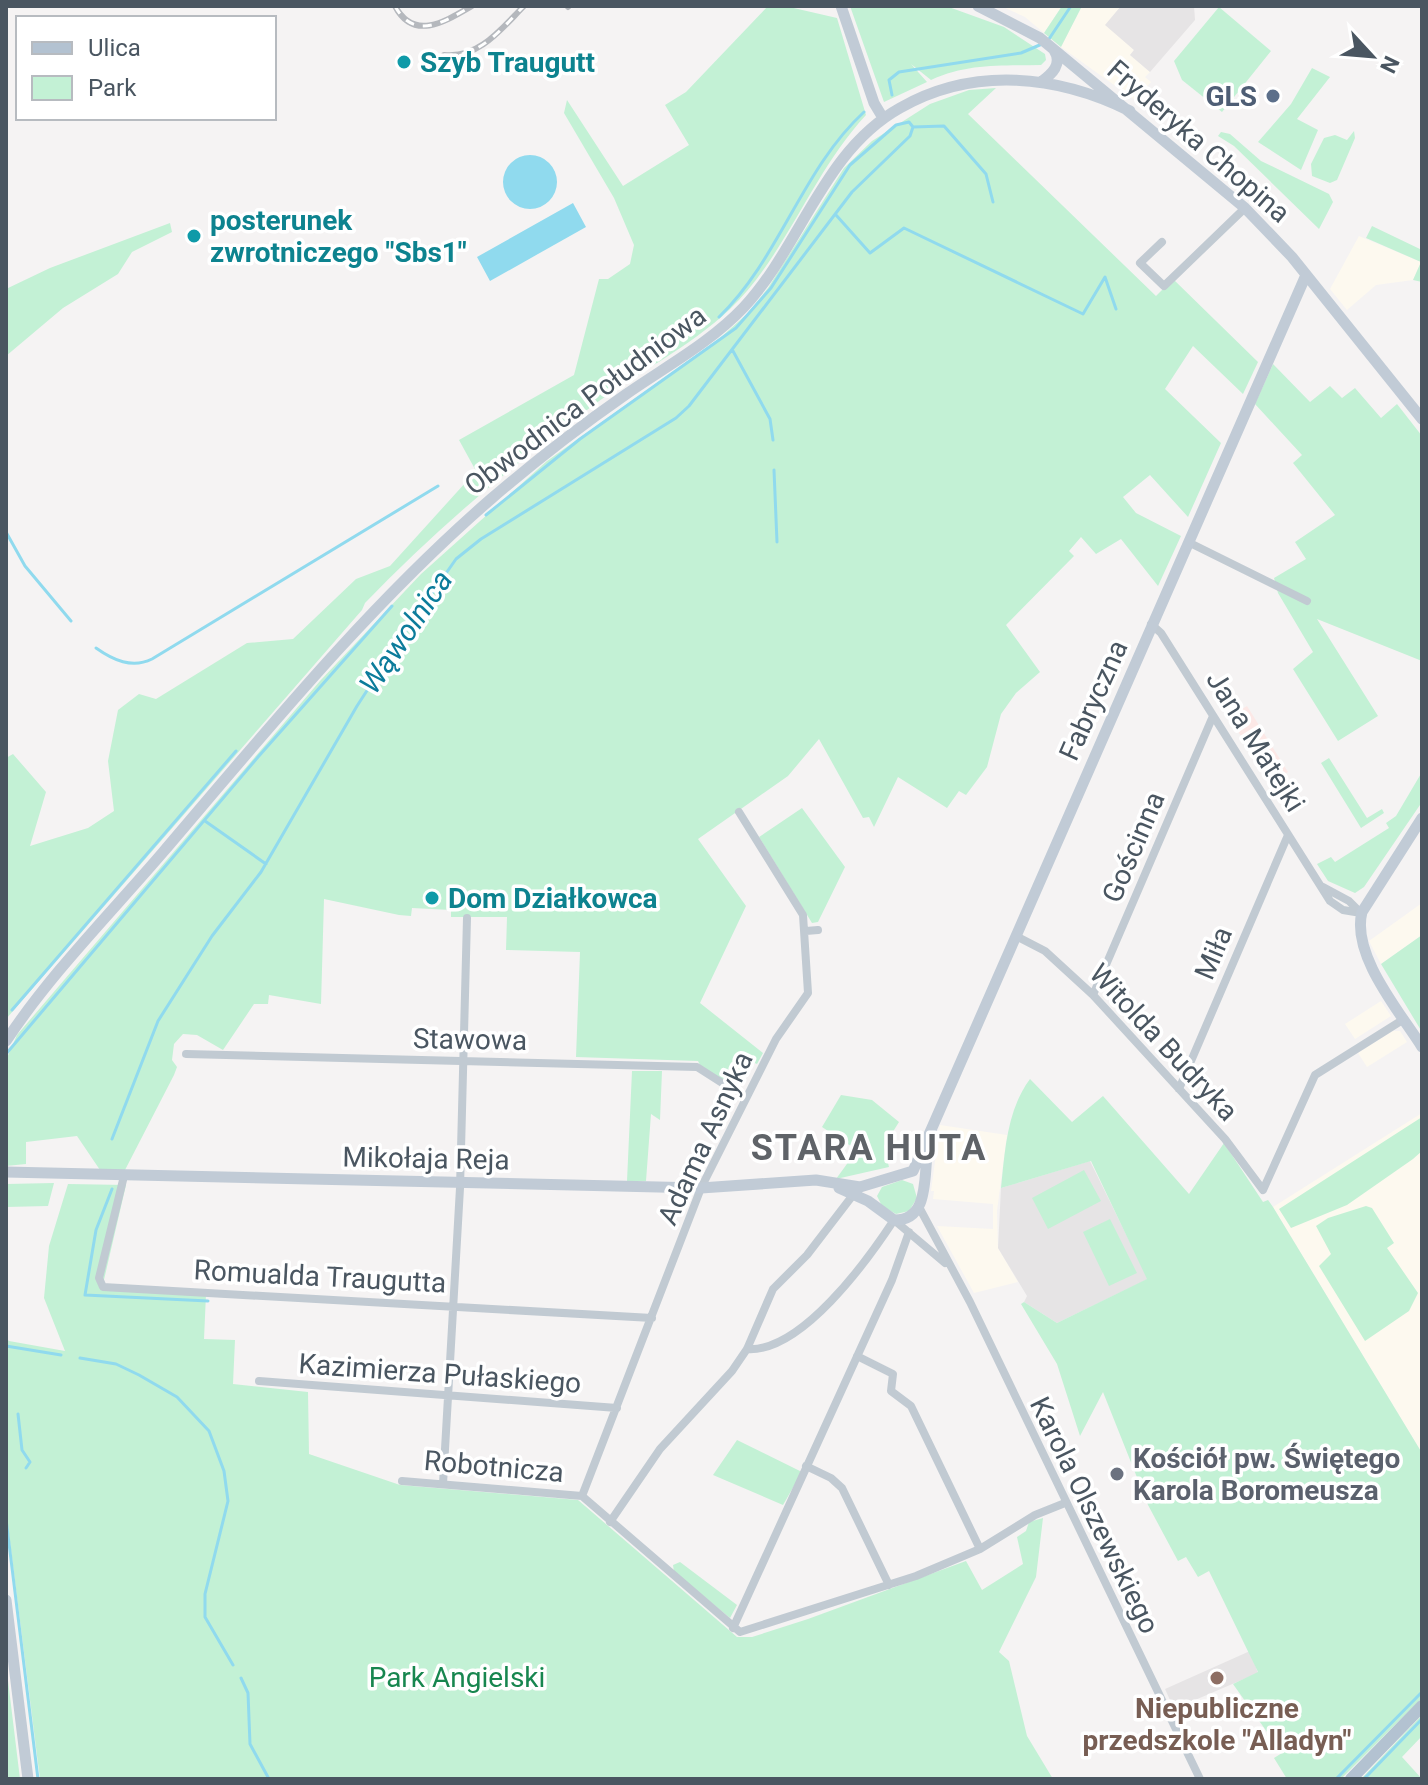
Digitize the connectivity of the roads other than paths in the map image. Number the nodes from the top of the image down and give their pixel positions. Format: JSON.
{"nodes":[{"id":1,"x":841,"y":6,"type":"edge"},
{"id":2,"x":978,"y":6,"type":"edge"},
{"id":3,"x":1045,"y":42,"type":"junction"},
{"id":4,"x":1041,"y":82,"type":"junction"},
{"id":5,"x":1130,"y":111,"type":"junction"},
{"id":6,"x":883,"y":118,"type":"junction"},
{"id":7,"x":1245,"y":208,"type":"junction"},
{"id":8,"x":1162,"y":242,"type":"dead end"},
{"id":9,"x":1306,"y":275,"type":"junction"},
{"id":10,"x":1422,"y":419,"type":"edge"},
{"id":11,"x":1188,"y":542,"type":"junction"},
{"id":12,"x":1307,"y":601,"type":"dead end"},
{"id":13,"x":1151,"y":624,"type":"junction"},
{"id":14,"x":1213,"y":716,"type":"junction"},
{"id":15,"x":739,"y":812,"type":"dead end"},
{"id":16,"x":1422,"y":818,"type":"edge"},
{"id":17,"x":1288,"y":835,"type":"junction"},
{"id":18,"x":1361,"y":913,"type":"junction"},
{"id":19,"x":467,"y":918,"type":"dead end"},
{"id":20,"x":818,"y":930,"type":"dead end"},
{"id":21,"x":806,"y":931,"type":"junction"},
{"id":22,"x":1016,"y":936,"type":"junction"},
{"id":23,"x":1093,"y":995,"type":"junction"},
{"id":24,"x":30,"y":1008,"type":"junction"},
{"id":25,"x":1404,"y":1019,"type":"junction"},
{"id":26,"x":6,"y":1032,"type":"edge"},
{"id":27,"x":6,"y":1041,"type":"edge"},
{"id":28,"x":1422,"y":1047,"type":"edge"},
{"id":29,"x":186,"y":1054,"type":"dead end"},
{"id":30,"x":462,"y":1061,"type":"junction"},
{"id":31,"x":1179,"y":1089,"type":"junction"},
{"id":32,"x":744,"y":1097,"type":"junction"},
{"id":33,"x":927,"y":1145,"type":"junction"},
{"id":34,"x":6,"y":1172,"type":"edge"},
{"id":35,"x":901,"y":1174,"type":"junction"},
{"id":36,"x":20,"y":1175,"type":"junction"},
{"id":37,"x":124,"y":1176,"type":"junction"},
{"id":38,"x":6,"y":1179,"type":"edge"},
{"id":39,"x":880,"y":1182,"type":"junction"},
{"id":40,"x":460,"y":1183,"type":"junction"},
{"id":41,"x":701,"y":1188,"type":"junction"},
{"id":42,"x":856,"y":1191,"type":"junction"},
{"id":43,"x":923,"y":1192,"type":"junction"},
{"id":44,"x":919,"y":1207,"type":"junction"},
{"id":45,"x":877,"y":1210,"type":"junction"},
{"id":46,"x":894,"y":1220,"type":"junction"},
{"id":47,"x":909,"y":1232,"type":"junction"},
{"id":48,"x":952,"y":1269,"type":"junction"},
{"id":49,"x":453,"y":1306,"type":"junction"},
{"id":50,"x":652,"y":1318,"type":"junction"},
{"id":51,"x":747,"y":1349,"type":"junction"},
{"id":52,"x":857,"y":1356,"type":"junction"},
{"id":53,"x":259,"y":1381,"type":"dead end"},
{"id":54,"x":447,"y":1395,"type":"junction"},
{"id":55,"x":617,"y":1408,"type":"junction"},
{"id":56,"x":806,"y":1466,"type":"junction"},
{"id":57,"x":402,"y":1481,"type":"dead end"},
{"id":58,"x":443,"y":1484,"type":"junction"},
{"id":59,"x":582,"y":1496,"type":"junction"},
{"id":60,"x":1065,"y":1503,"type":"junction"},
{"id":61,"x":610,"y":1522,"type":"junction"},
{"id":62,"x":980,"y":1549,"type":"junction"},
{"id":63,"x":889,"y":1585,"type":"junction"},
{"id":64,"x":6,"y":1600,"type":"edge"},
{"id":65,"x":733,"y":1628,"type":"junction"},
{"id":66,"x":1422,"y":1706,"type":"edge"},
{"id":67,"x":28,"y":1779,"type":"edge"},
{"id":68,"x":1200,"y":1779,"type":"edge"},
{"id":69,"x":1351,"y":1779,"type":"edge"}],
"edges":[{"from":1,"to":6,"type":"street"},
{"from":2,"to":3,"type":"street","name":"Fryderyka Chopina"},
{"from":3,"to":4,"type":"street"},
{"from":3,"to":5,"type":"street","name":"Fryderyka Chopina"},
{"from":4,"to":5,"type":"street","name":"Obwodnica Południowa"},
{"from":4,"to":6,"type":"street","name":"Obwodnica Południowa"},
{"from":5,"to":7,"type":"street","name":"Fryderyka Chopina"},
{"from":6,"to":24,"type":"street","name":"Obwodnica Południowa"},
{"from":7,"to":8,"type":"street"},
{"from":7,"to":9,"type":"street","name":"Fryderyka Chopina"},
{"from":9,"to":10,"type":"street","name":"Fryderyka Chopina"},
{"from":9,"to":11,"type":"street","name":"Fabryczna"},
{"from":11,"to":12,"type":"street"},
{"from":11,"to":13,"type":"street","name":"Fabryczna"},
{"from":13,"to":14,"type":"street","name":"Jana Matejki"},
{"from":13,"to":22,"type":"street","name":"Fabryczna"},
{"from":14,"to":17,"type":"street","name":"Jana Matejki"},
{"from":14,"to":23,"type":"street","name":"Gościnna"},
{"from":15,"to":21,"type":"street","name":"Adama Asnyka"},
{"from":16,"to":18,"type":"street"},
{"from":17,"to":18,"type":"street","name":"Jana Matejki"},
{"from":17,"to":31,"type":"street","name":"Miła"},
{"from":18,"to":25,"type":"street"},
{"from":19,"to":30,"type":"street"},
{"from":20,"to":21,"type":"street"},
{"from":21,"to":32,"type":"street","name":"Adama Asnyka"},
{"from":22,"to":23,"type":"street","name":"Witolda Budryka"},
{"from":22,"to":33,"type":"street","name":"Fabryczna"},
{"from":23,"to":31,"type":"street","name":"Witolda Budryka"},
{"from":24,"to":26,"type":"street"},
{"from":24,"to":27,"type":"street"},
{"from":25,"to":28,"type":"street"},
{"from":25,"to":31,"type":"street","name":"Witolda Budryka"},
{"from":29,"to":30,"type":"street","name":"Stawowa"},
{"from":30,"to":32,"type":"street","name":"Stawowa"},
{"from":30,"to":40,"type":"street"},
{"from":32,"to":41,"type":"street","name":"Adama Asnyka"},
{"from":33,"to":35,"type":"street","name":"Fabryczna"},
{"from":33,"to":43,"type":"street","name":"Fabryczna"},
{"from":34,"to":36,"type":"street","name":"Mikołaja Reja"},
{"from":35,"to":39,"type":"street"},
{"from":35,"to":43,"type":"street"},
{"from":36,"to":37,"type":"street","name":"Mikołaja Reja"},
{"from":36,"to":38,"type":"street","name":"Mikołaja Reja"},
{"from":37,"to":40,"type":"street","name":"Mikołaja Reja"},
{"from":37,"to":49,"type":"street","name":"Romualda Traugutta"},
{"from":39,"to":42,"type":"street"},
{"from":39,"to":45,"type":"street"},
{"from":40,"to":41,"type":"street","name":"Mikołaja Reja"},
{"from":40,"to":49,"type":"street"},
{"from":41,"to":42,"type":"street","name":"Mikołaja Reja"},
{"from":41,"to":50,"type":"street","name":"Adama Asnyka"},
{"from":42,"to":45,"type":"street"},
{"from":42,"to":51,"type":"street"},
{"from":43,"to":44,"type":"street"},
{"from":44,"to":46,"type":"street"},
{"from":44,"to":48,"type":"street","name":"Karola Olszewskiego"},
{"from":45,"to":46,"type":"street"},
{"from":46,"to":47,"type":"street","name":"Karola Olszewskiego"},
{"from":46,"to":51,"type":"street"},
{"from":47,"to":48,"type":"street","name":"Karola Olszewskiego"},
{"from":47,"to":52,"type":"street"},
{"from":48,"to":60,"type":"street","name":"Karola Olszewskiego"},
{"from":49,"to":50,"type":"street","name":"Romualda Traugutta"},
{"from":49,"to":54,"type":"street"},
{"from":50,"to":55,"type":"street","name":"Adama Asnyka"},
{"from":51,"to":61,"type":"street"},
{"from":52,"to":56,"type":"street"},
{"from":52,"to":62,"type":"street"},
{"from":53,"to":54,"type":"street","name":"Kazimierza Pułaskiego"},
{"from":54,"to":55,"type":"street","name":"Kazimierza Pułaskiego"},
{"from":54,"to":58,"type":"street"},
{"from":55,"to":59,"type":"street","name":"Adama Asnyka"},
{"from":56,"to":63,"type":"street"},
{"from":56,"to":65,"type":"street"},
{"from":57,"to":58,"type":"street","name":"Robotnicza"},
{"from":58,"to":59,"type":"street","name":"Robotnicza"},
{"from":59,"to":61,"type":"street"},
{"from":60,"to":62,"type":"street"},
{"from":60,"to":68,"type":"street","name":"Karola Olszewskiego"},
{"from":61,"to":65,"type":"street"},
{"from":62,"to":63,"type":"street"},
{"from":63,"to":65,"type":"street"},
{"from":64,"to":67,"type":"street"},
{"from":66,"to":69,"type":"main road"}]}
